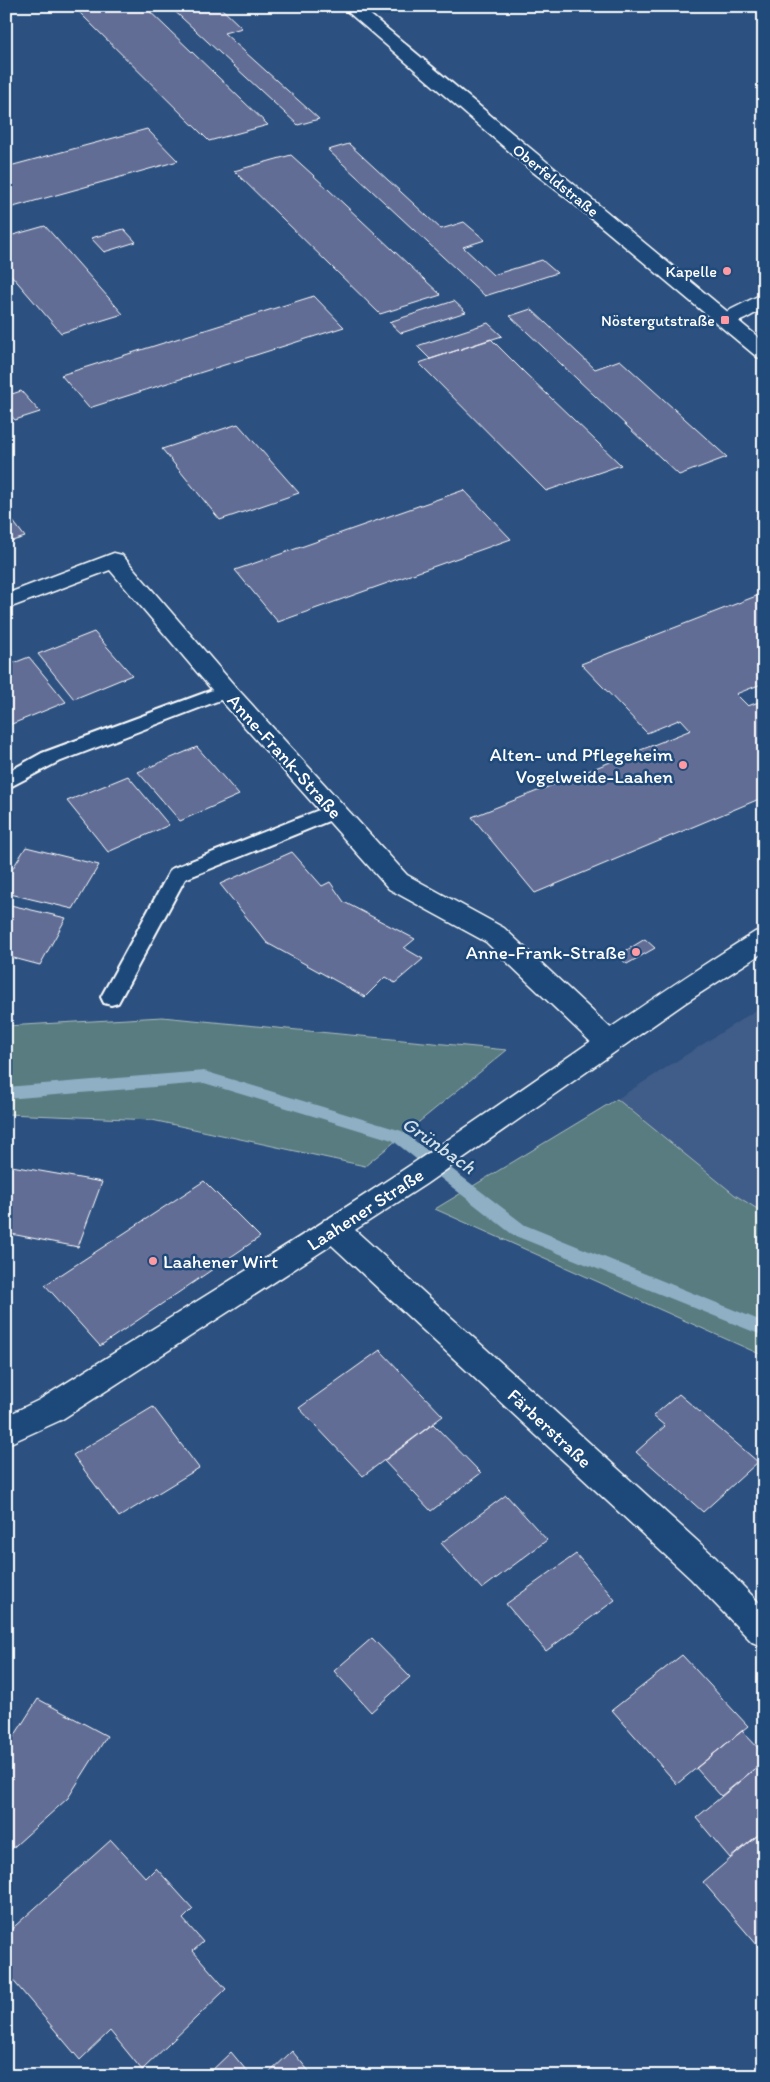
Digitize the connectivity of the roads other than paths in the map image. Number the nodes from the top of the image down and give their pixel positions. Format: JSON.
{"nodes":[{"id":1,"x":349,"y":6,"type":"edge"},
{"id":2,"x":764,"y":298,"type":"edge"},
{"id":3,"x":724,"y":320,"type":"junction"},
{"id":4,"x":764,"y":353,"type":"edge"},
{"id":5,"x":6,"y":602,"type":"edge"},
{"id":6,"x":226,"y":691,"type":"junction"},
{"id":7,"x":6,"y":782,"type":"edge"},
{"id":8,"x":334,"y":811,"type":"junction"},
{"id":9,"x":764,"y":939,"type":"edge"},
{"id":10,"x":112,"y":997,"type":"dead end"},
{"id":11,"x":608,"y":1042,"type":"junction"},
{"id":12,"x":334,"y":1229,"type":"junction"},
{"id":13,"x":6,"y":1431,"type":"edge"},
{"id":14,"x":764,"y":1631,"type":"edge"}],
"edges":[{"from":1,"to":3,"type":"street","name":"Oberfeldstraße"},
{"from":2,"to":3,"type":"street"},
{"from":3,"to":4,"type":"street","name":"Oberfeldstraße"},
{"from":5,"to":6,"type":"street","name":"Anne-Frank-Straße"},
{"from":6,"to":7,"type":"lane"},
{"from":6,"to":8,"type":"street","name":"Anne-Frank-Straße"},
{"from":8,"to":10,"type":"lane"},
{"from":8,"to":11,"type":"street","name":"Anne-Frank-Straße"},
{"from":9,"to":11,"type":"street","name":"Laahener Straße"},
{"from":11,"to":12,"type":"street","name":"Laahener Straße"},
{"from":12,"to":13,"type":"street","name":"Laahener Straße"},
{"from":12,"to":14,"type":"street","name":"Färberstraße"}]}
